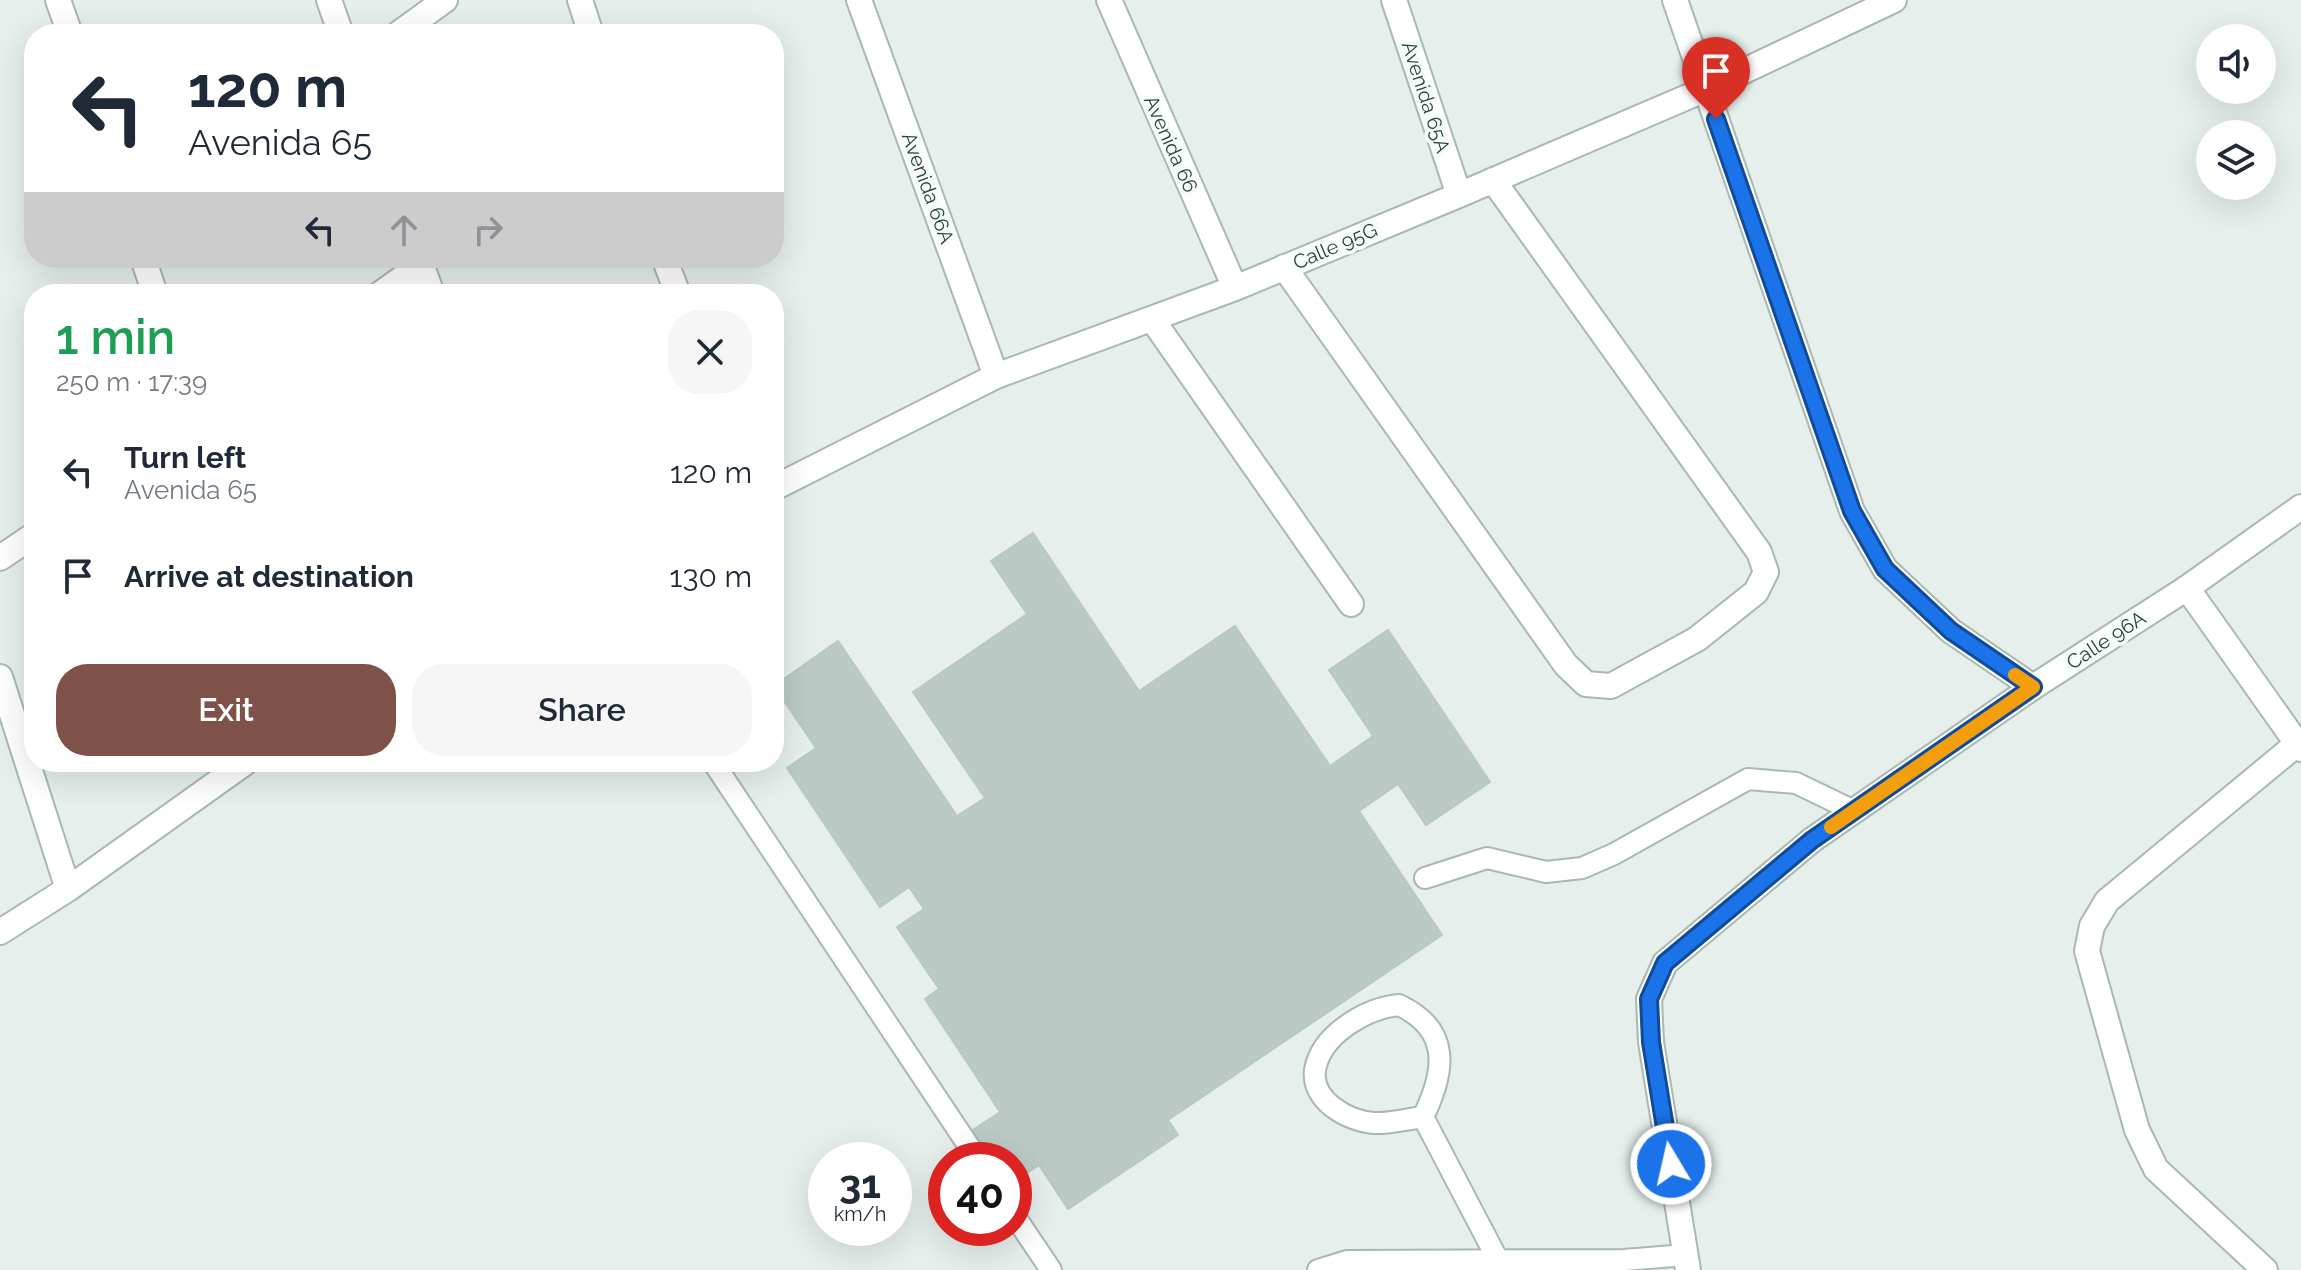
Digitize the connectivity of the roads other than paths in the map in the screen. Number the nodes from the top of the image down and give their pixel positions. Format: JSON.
{"nodes":[{"id":1,"x":58,"y":0,"type":"edge"},
{"id":2,"x":329,"y":0,"type":"edge"},
{"id":3,"x":445,"y":0,"type":"edge"},
{"id":4,"x":580,"y":0,"type":"edge"},
{"id":5,"x":859,"y":0,"type":"edge"},
{"id":6,"x":1109,"y":0,"type":"edge"},
{"id":7,"x":1394,"y":0,"type":"edge"},
{"id":8,"x":1675,"y":0,"type":"edge"},
{"id":9,"x":1894,"y":0,"type":"edge"},
{"id":10,"x":66,"y":24,"type":"edge"},
{"id":11,"x":337,"y":24,"type":"edge"},
{"id":12,"x":412,"y":24,"type":"edge"},
{"id":13,"x":588,"y":24,"type":"edge"},
{"id":14,"x":1706,"y":89,"type":"junction"},
{"id":15,"x":1493,"y":180,"type":"junction"},
{"id":16,"x":1459,"y":195,"type":"junction"},
{"id":17,"x":1284,"y":267,"type":"junction"},
{"id":18,"x":412,"y":268,"type":"edge"},
{"id":19,"x":392,"y":284,"type":"edge"},
{"id":20,"x":1235,"y":288,"type":"junction"},
{"id":21,"x":1152,"y":319,"type":"junction"},
{"id":22,"x":996,"y":376,"type":"junction"},
{"id":23,"x":784,"y":483,"type":"edge"},
{"id":24,"x":2301,"y":507,"type":"edge"},
{"id":25,"x":24,"y":542,"type":"edge"},
{"id":26,"x":0,"y":558,"type":"edge"},
{"id":27,"x":2187,"y":588,"type":"junction"},
{"id":28,"x":1351,"y":604,"type":"dead end"},
{"id":29,"x":0,"y":677,"type":"edge"},
{"id":30,"x":2033,"y":687,"type":"junction"},
{"id":31,"x":2299,"y":746,"type":"edge"},
{"id":32,"x":24,"y":752,"type":"edge"},
{"id":33,"x":30,"y":772,"type":"edge"},
{"id":34,"x":232,"y":772,"type":"edge"},
{"id":35,"x":720,"y":772,"type":"edge"},
{"id":36,"x":1854,"y":811,"type":"junction"},
{"id":37,"x":1425,"y":878,"type":"dead end"},
{"id":38,"x":68,"y":889,"type":"junction"},
{"id":39,"x":0,"y":932,"type":"edge"},
{"id":40,"x":1423,"y":1117,"type":"junction"},
{"id":41,"x":966,"y":1142,"type":"edge"},
{"id":42,"x":1032,"y":1242,"type":"edge"},
{"id":43,"x":1687,"y":1263,"type":"edge"},
{"id":44,"x":1499,"y":1266,"type":"edge"},
{"id":45,"x":1051,"y":1270,"type":"edge"},
{"id":46,"x":1318,"y":1270,"type":"edge"},
{"id":47,"x":2265,"y":1270,"type":"edge"}],
"edges":[{"from":1,"to":10,"type":"street"},
{"from":2,"to":11,"type":"street"},
{"from":3,"to":12,"type":"street"},
{"from":4,"to":13,"type":"street"},
{"from":5,"to":22,"type":"street","name":"Avenida 66A"},
{"from":6,"to":20,"type":"street","name":"Avenida 66"},
{"from":7,"to":16,"type":"street","name":"Avenida 65A"},
{"from":8,"to":14,"type":"street"},
{"from":9,"to":14,"type":"street","name":"Calle 95G"},
{"from":14,"to":15,"type":"street","name":"Calle 95G"},
{"from":14,"to":30,"type":"street"},
{"from":15,"to":16,"type":"street","name":"Calle 95G"},
{"from":15,"to":17,"type":"street"},
{"from":16,"to":17,"type":"street","name":"Calle 95G"},
{"from":17,"to":20,"type":"street","name":"Calle 95G"},
{"from":18,"to":19,"type":"street"},
{"from":20,"to":21,"type":"street","name":"Calle 95G"},
{"from":21,"to":22,"type":"street","name":"Calle 95G"},
{"from":21,"to":28,"type":"street"},
{"from":22,"to":23,"type":"street","name":"Calle 95G"},
{"from":24,"to":27,"type":"street","name":"Calle 96A"},
{"from":25,"to":26,"type":"street"},
{"from":27,"to":30,"type":"street","name":"Calle 96A"},
{"from":27,"to":31,"type":"street"},
{"from":29,"to":32,"type":"street"},
{"from":30,"to":36,"type":"street","name":"Calle 96A"},
{"from":31,"to":47,"type":"street"},
{"from":33,"to":38,"type":"street"},
{"from":34,"to":38,"type":"street"},
{"from":35,"to":41,"type":"lane"},
{"from":36,"to":37,"type":"lane"},
{"from":36,"to":43,"type":"street","name":"Calle 96A"},
{"from":38,"to":39,"type":"street"},
{"from":40,"to":40,"type":"lane"},
{"from":40,"to":44,"type":"lane"},
{"from":42,"to":45,"type":"lane"},
{"from":43,"to":44,"type":"lane"},
{"from":44,"to":46,"type":"lane"}]}
